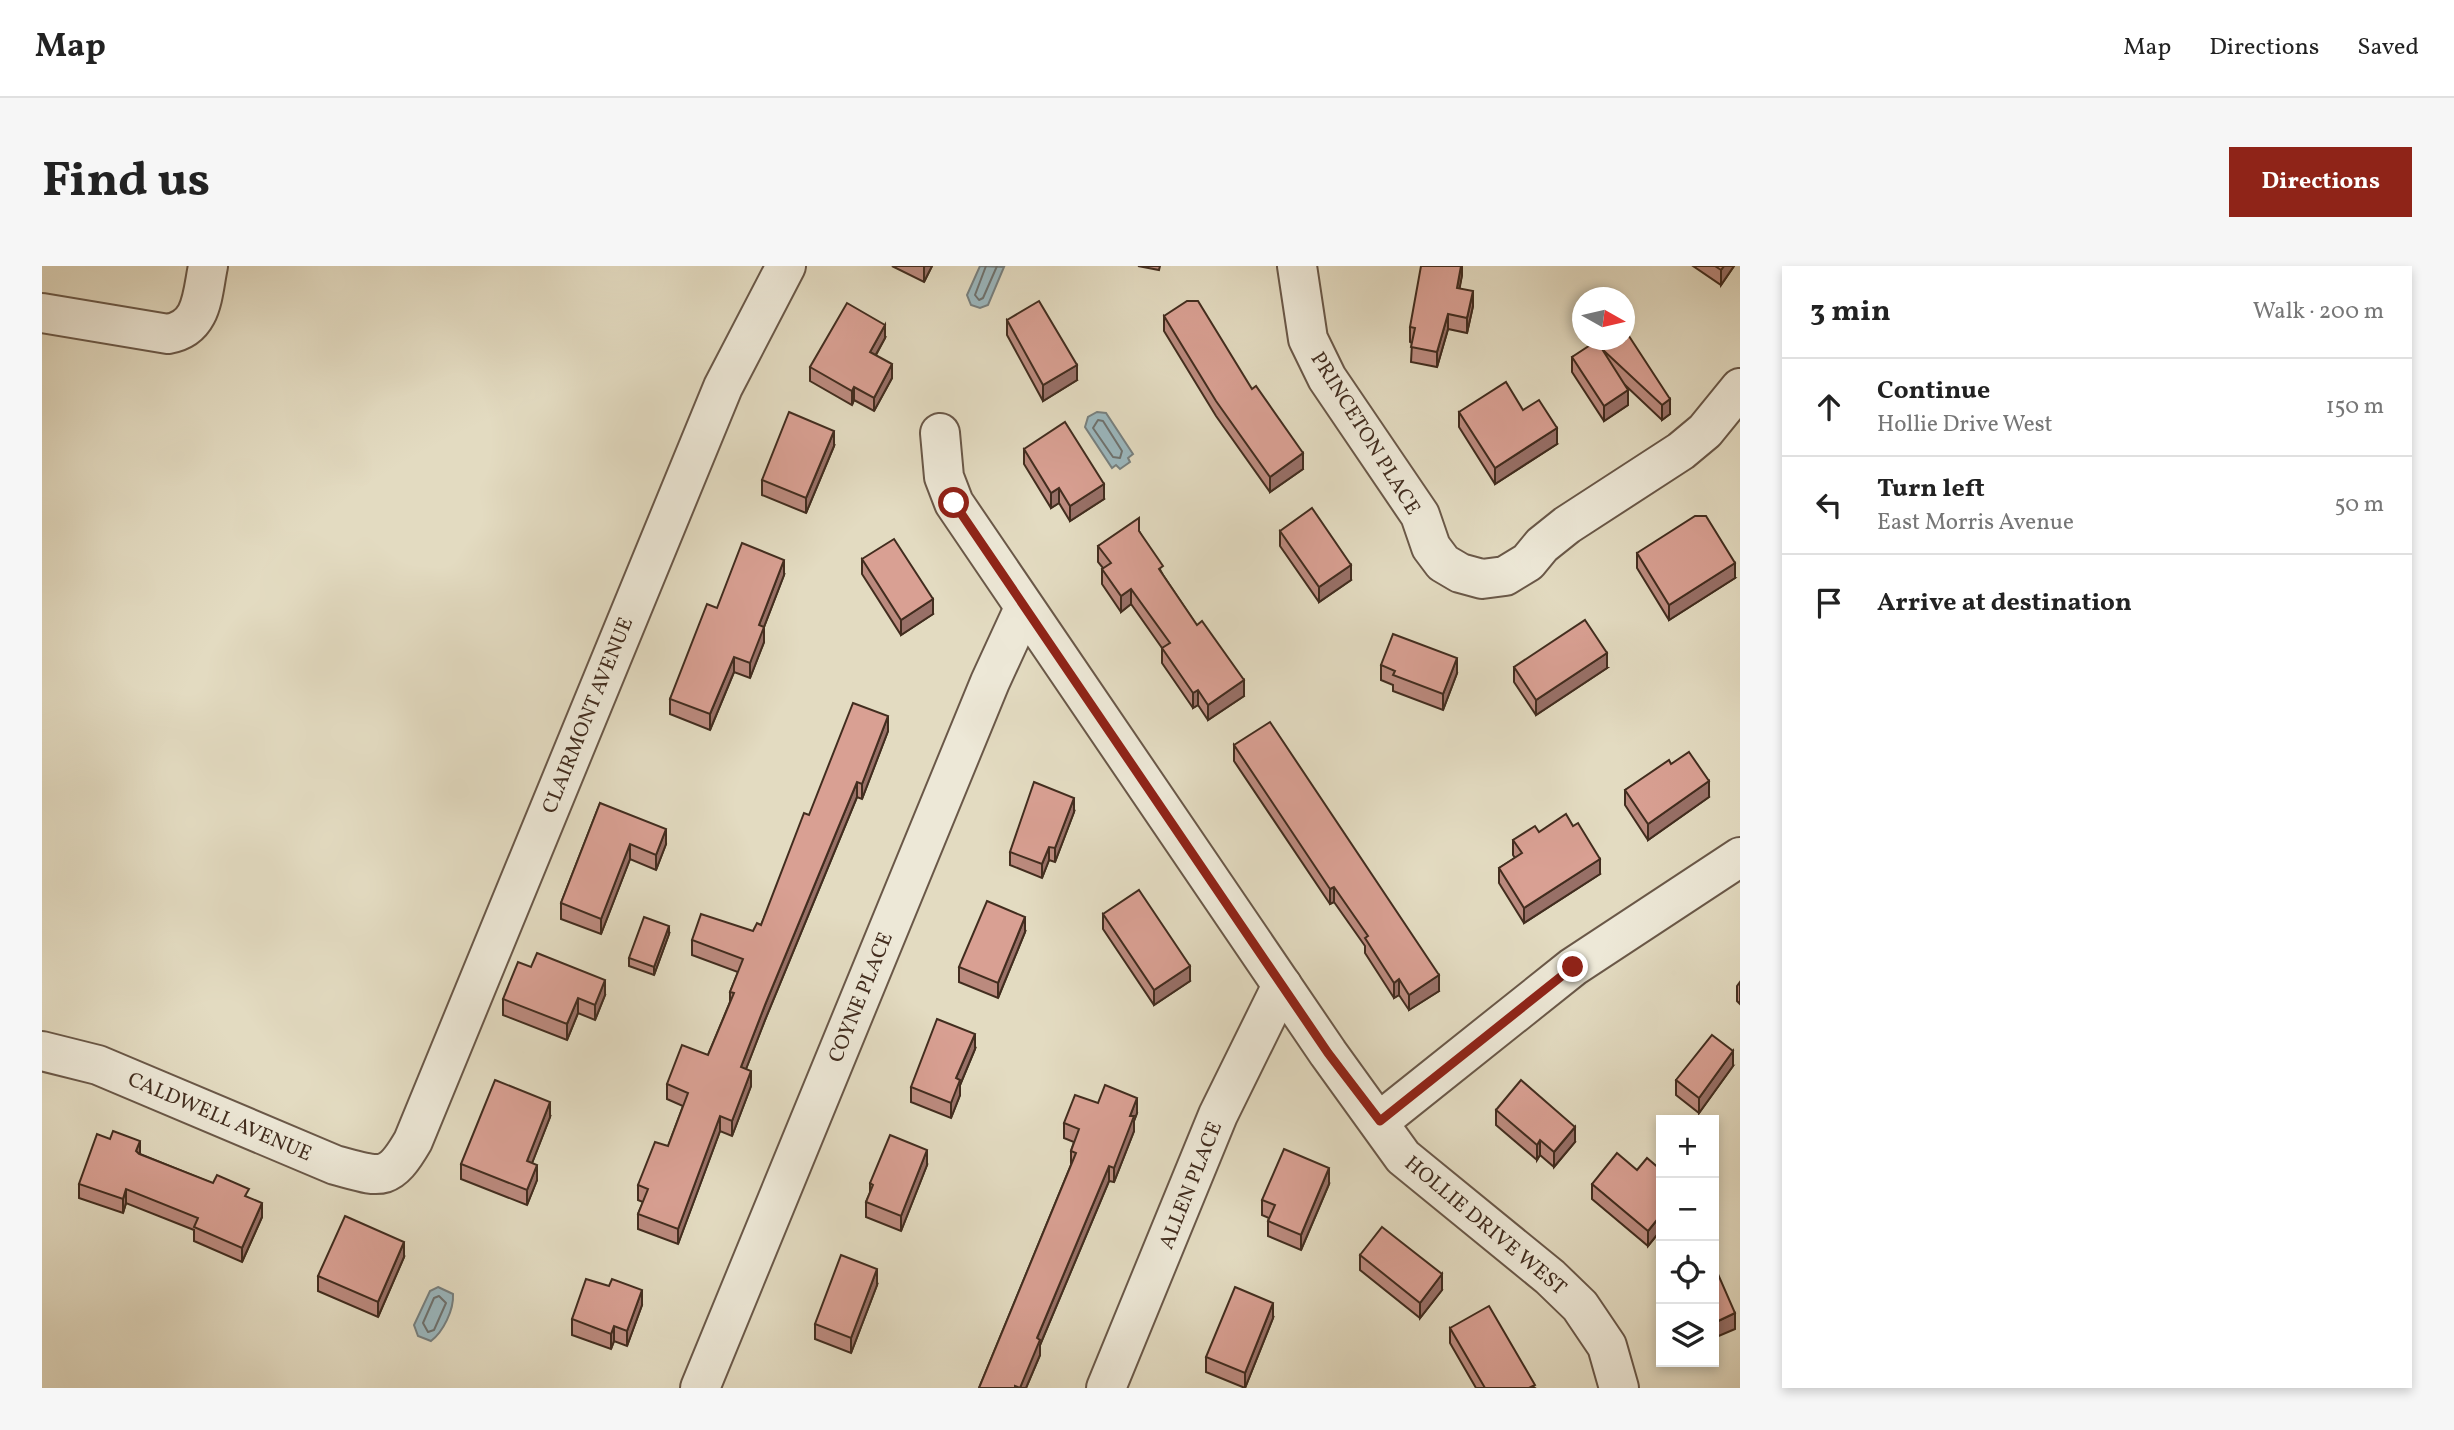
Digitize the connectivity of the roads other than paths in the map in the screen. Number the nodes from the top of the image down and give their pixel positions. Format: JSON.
{"nodes":[{"id":1,"x":208,"y":266,"type":"edge"},
{"id":2,"x":786,"y":266,"type":"edge"},
{"id":3,"x":1297,"y":266,"type":"edge"},
{"id":4,"x":42,"y":313,"type":"edge"},
{"id":5,"x":1740,"y":388,"type":"edge"},
{"id":6,"x":940,"y":433,"type":"dead end"},
{"id":7,"x":1024,"y":608,"type":"junction"},
{"id":8,"x":1740,"y":857,"type":"edge"},
{"id":9,"x":1282,"y":985,"type":"junction"},
{"id":10,"x":42,"y":1051,"type":"edge"},
{"id":11,"x":1380,"y":1121,"type":"junction"},
{"id":12,"x":397,"y":1168,"type":"joint"},
{"id":13,"x":700,"y":1388,"type":"edge"},
{"id":14,"x":1106,"y":1388,"type":"edge"},
{"id":15,"x":1619,"y":1388,"type":"edge"}],
"edges":[{"from":1,"to":4,"type":"street"},
{"from":2,"to":12,"type":"street","name":"CLAIRMONT AVENUE"},
{"from":3,"to":5,"type":"street","name":"PRINCETON PLACE"},
{"from":6,"to":7,"type":"street","name":"HOLLIE DRIVE WEST"},
{"from":7,"to":9,"type":"street","name":"HOLLIE DRIVE WEST"},
{"from":7,"to":13,"type":"street","name":"COYNE PLACE"},
{"from":8,"to":11,"type":"street"},
{"from":9,"to":11,"type":"street","name":"HOLLIE DRIVE WEST"},
{"from":9,"to":14,"type":"street","name":"ALLEN PLACE"},
{"from":10,"to":12,"type":"street","name":"CALDWELL AVENUE"},
{"from":11,"to":15,"type":"street","name":"HOLLIE DRIVE WEST"}]}
